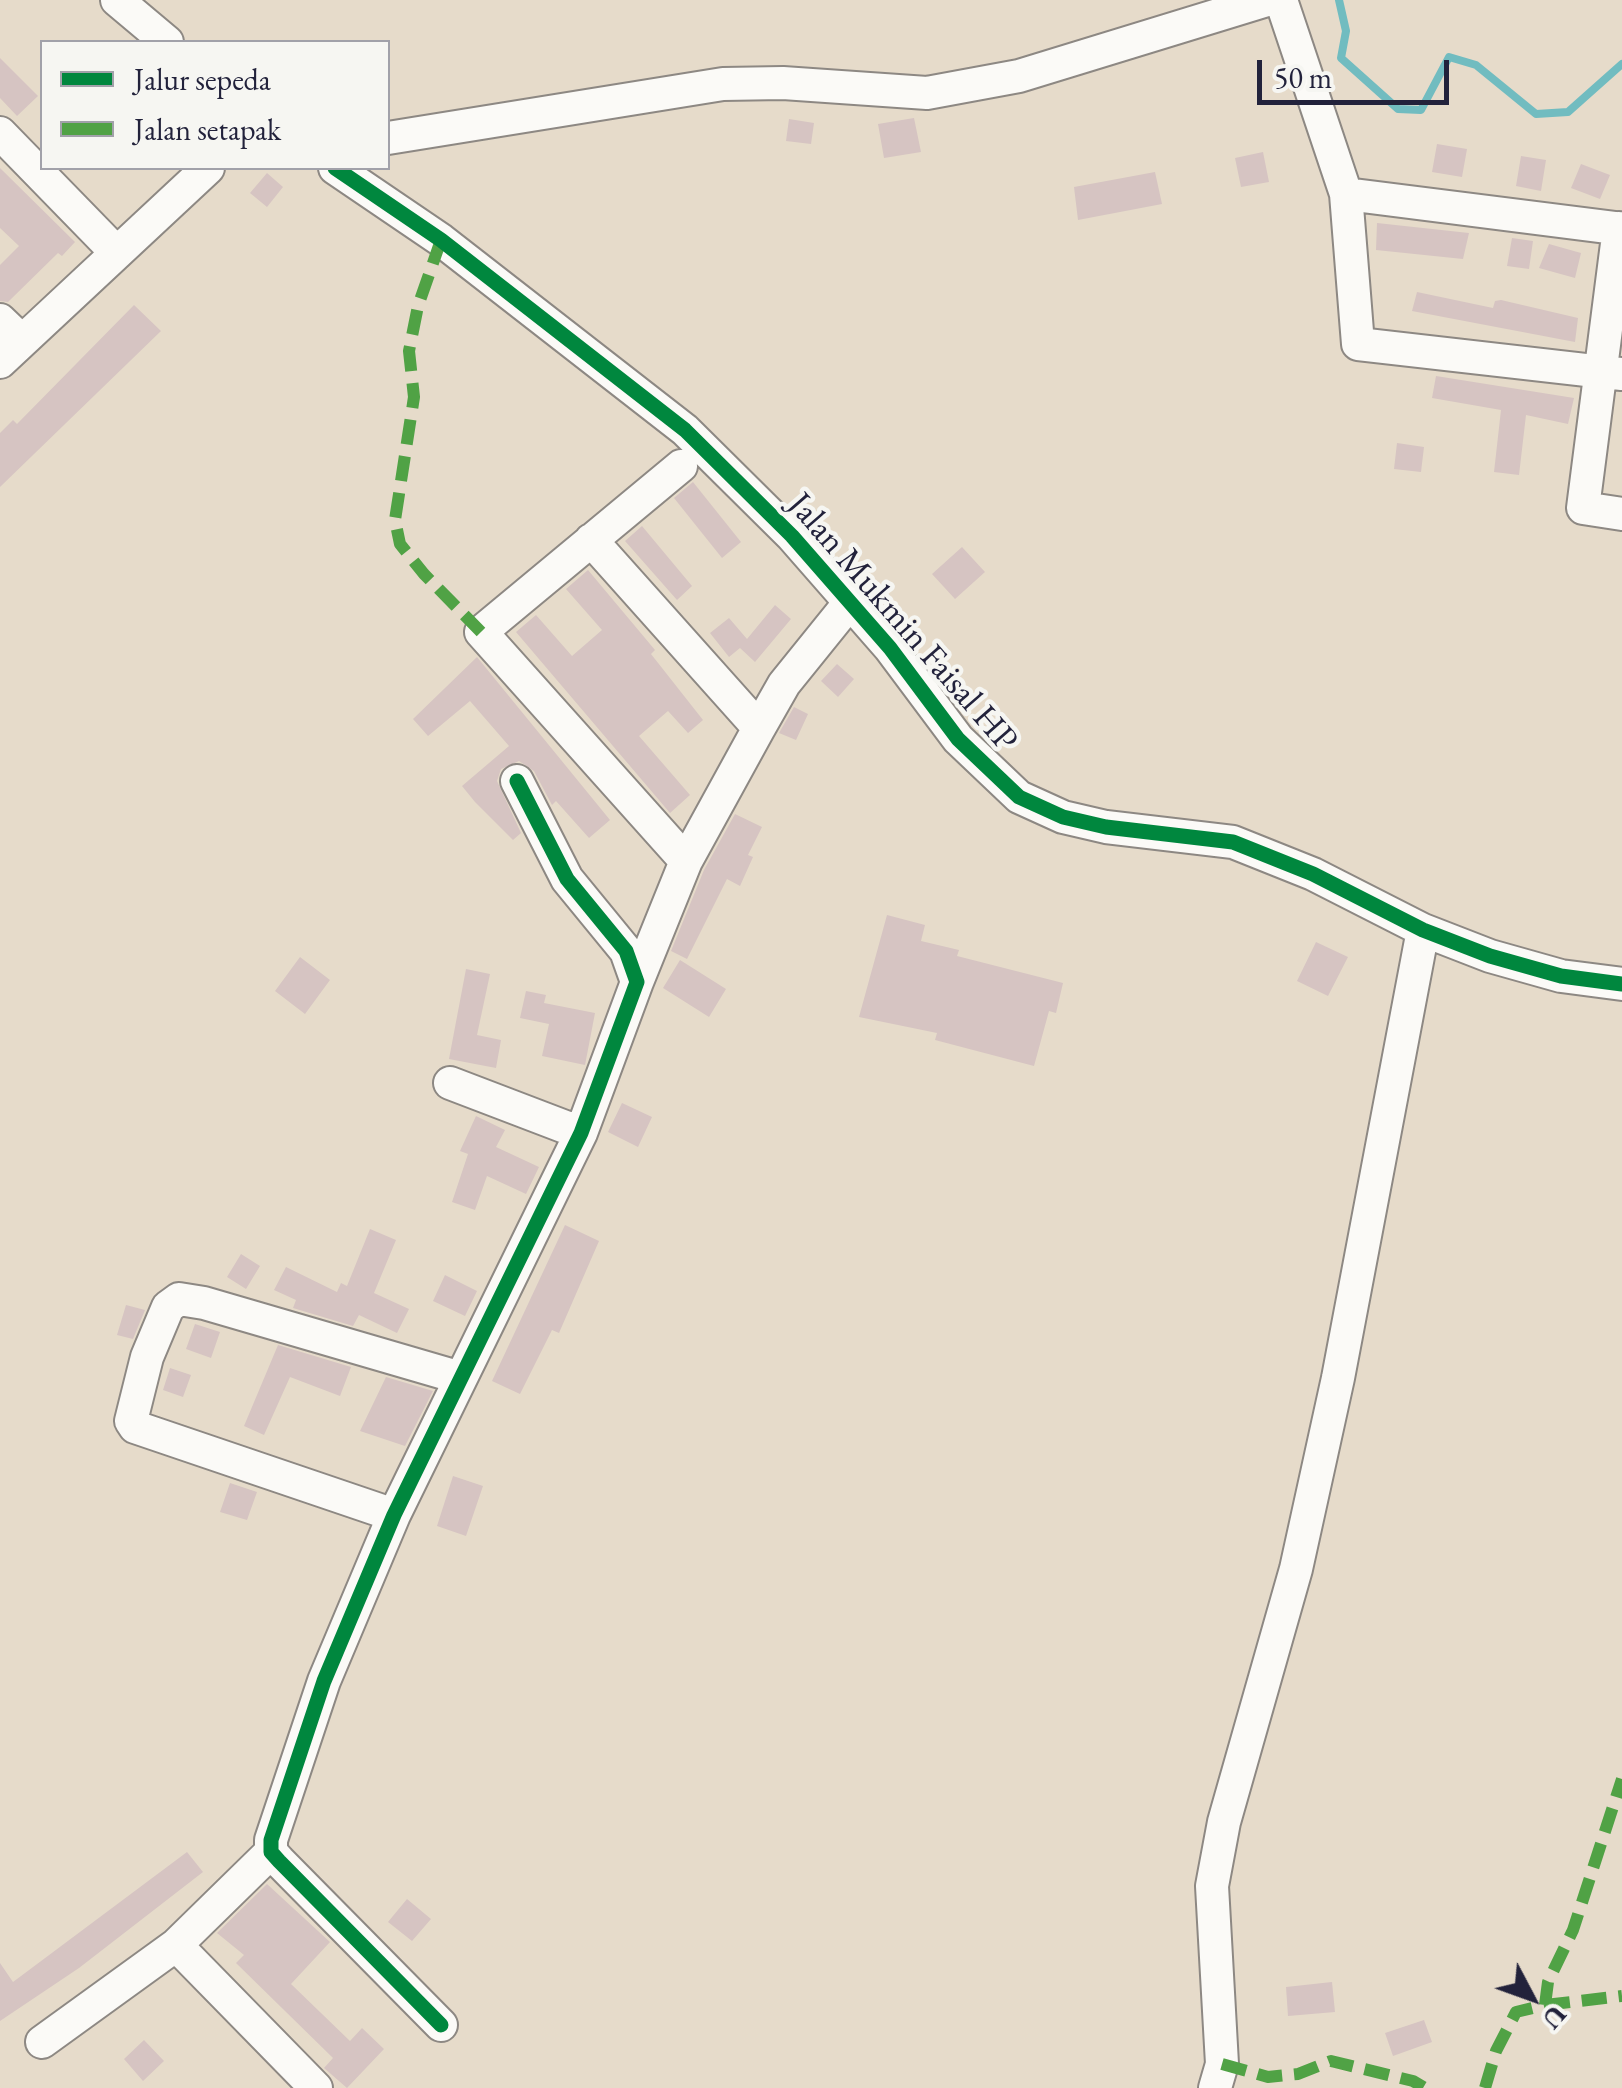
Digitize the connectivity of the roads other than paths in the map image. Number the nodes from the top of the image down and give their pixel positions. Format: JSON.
{"nodes":[{"id":1,"x":117,"y":0,"type":"edge"},
{"id":2,"x":1267,"y":0,"type":"edge"},
{"id":3,"x":1281,"y":0,"type":"edge"},
{"id":4,"x":165,"y":40,"type":"edge"},
{"id":5,"x":0,"y":133,"type":"edge"},
{"id":6,"x":390,"y":138,"type":"edge"},
{"id":7,"x":206,"y":170,"type":"edge"},
{"id":8,"x":338,"y":170,"type":"edge"},
{"id":9,"x":1346,"y":194,"type":"junction"},
{"id":10,"x":1621,"y":229,"type":"edge"},
{"id":11,"x":116,"y":251,"type":"junction"},
{"id":12,"x":8,"y":341,"type":"edge"},
{"id":13,"x":1611,"y":373,"type":"edge"},
{"id":14,"x":681,"y":466,"type":"dead end"},
{"id":15,"x":1622,"y":514,"type":"edge"},
{"id":16,"x":591,"y":540,"type":"junction"},
{"id":17,"x":851,"y":601,"type":"junction"},
{"id":18,"x":759,"y":728,"type":"junction"},
{"id":19,"x":517,"y":781,"type":"dead end"},
{"id":20,"x":686,"y":861,"type":"junction"},
{"id":21,"x":1423,"y":930,"type":"junction"},
{"id":22,"x":637,"y":982,"type":"junction"},
{"id":23,"x":1622,"y":984,"type":"edge"},
{"id":24,"x":450,"y":1083,"type":"dead end"},
{"id":25,"x":581,"y":1133,"type":"junction"},
{"id":26,"x":460,"y":1378,"type":"junction"},
{"id":27,"x":394,"y":1515,"type":"junction"},
{"id":28,"x":271,"y":1852,"type":"junction"},
{"id":29,"x":176,"y":1945,"type":"junction"},
{"id":30,"x":440,"y":2026,"type":"dead end"},
{"id":31,"x":42,"y":2042,"type":"dead end"},
{"id":32,"x":316,"y":2088,"type":"edge"},
{"id":33,"x":1215,"y":2088,"type":"edge"}],
"edges":[{"from":1,"to":4,"type":"street"},
{"from":2,"to":6,"type":"street"},
{"from":3,"to":9,"type":"street"},
{"from":5,"to":11,"type":"street"},
{"from":7,"to":11,"type":"street"},
{"from":8,"to":17,"type":"street","name":"Jalan Mukmin Faisal HP"},
{"from":9,"to":10,"type":"street"},
{"from":9,"to":13,"type":"street"},
{"from":10,"to":13,"type":"street"},
{"from":11,"to":12,"type":"street"},
{"from":13,"to":15,"type":"street"},
{"from":14,"to":16,"type":"street"},
{"from":16,"to":18,"type":"street"},
{"from":16,"to":20,"type":"street"},
{"from":17,"to":18,"type":"street"},
{"from":17,"to":21,"type":"street","name":"Jalan Mukmin Faisal HP"},
{"from":18,"to":20,"type":"street"},
{"from":19,"to":22,"type":"street"},
{"from":20,"to":22,"type":"street"},
{"from":21,"to":23,"type":"street","name":"Jalan Mukmin Faisal HP"},
{"from":21,"to":33,"type":"street"},
{"from":22,"to":25,"type":"street"},
{"from":24,"to":25,"type":"street"},
{"from":25,"to":26,"type":"street"},
{"from":26,"to":27,"type":"street"},
{"from":26,"to":27,"type":"street"},
{"from":27,"to":28,"type":"street"},
{"from":28,"to":29,"type":"street"},
{"from":28,"to":30,"type":"street"},
{"from":29,"to":31,"type":"street"},
{"from":29,"to":32,"type":"street"}]}
